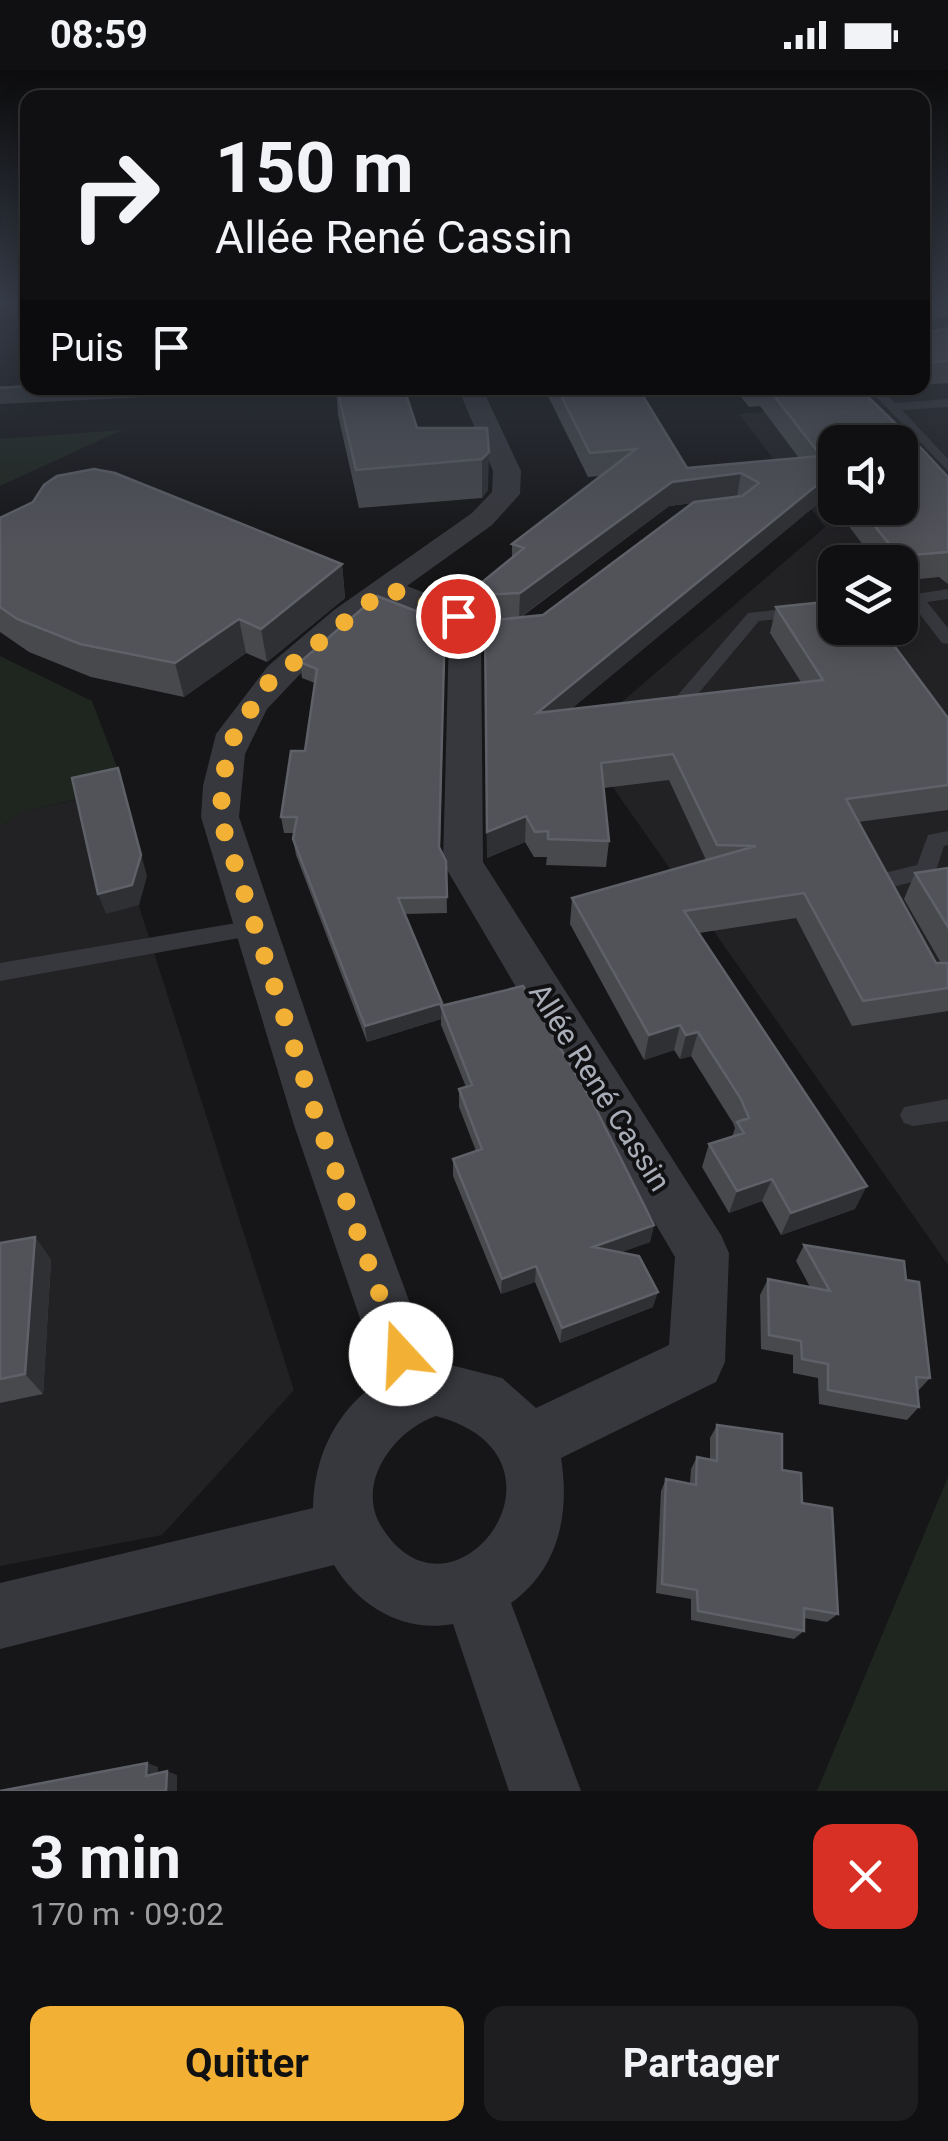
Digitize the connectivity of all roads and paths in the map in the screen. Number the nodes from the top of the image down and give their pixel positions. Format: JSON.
{"nodes":[{"id":1,"x":473,"y":395,"type":"edge"},
{"id":2,"x":881,"y":395,"type":"edge"},
{"id":3,"x":948,"y":404,"type":"edge"},
{"id":4,"x":892,"y":407,"type":"junction"},
{"id":5,"x":948,"y":440,"type":"edge"},
{"id":6,"x":927,"y":446,"type":"junction"},
{"id":7,"x":948,"y":467,"type":"edge"},
{"id":8,"x":387,"y":588,"type":"junction"},
{"id":9,"x":948,"y":594,"type":"edge"},
{"id":10,"x":918,"y":598,"type":"edge"},
{"id":11,"x":818,"y":610,"type":"edge"},
{"id":12,"x":918,"y":610,"type":"edge"},
{"id":13,"x":948,"y":639,"type":"edge"},
{"id":14,"x":675,"y":709,"type":"edge"},
{"id":15,"x":948,"y":838,"type":"edge"},
{"id":16,"x":898,"y":914,"type":"edge"},
{"id":17,"x":254,"y":928,"type":"junction"},
{"id":18,"x":0,"y":972,"type":"edge"},
{"id":19,"x":948,"y":1110,"type":"edge"},
{"id":20,"x":913,"y":1116,"type":"dead end"},
{"id":21,"x":414,"y":1392,"type":"junction"},
{"id":22,"x":527,"y":1442,"type":"junction"},
{"id":23,"x":350,"y":1530,"type":"junction"},
{"id":24,"x":474,"y":1590,"type":"junction"},
{"id":25,"x":0,"y":1616,"type":"edge"},
{"id":26,"x":545,"y":1791,"type":"edge"}],
"edges":[{"from":1,"to":8,"type":"street"},
{"from":2,"to":4,"type":"lane"},
{"from":3,"to":4,"type":"lane"},
{"from":4,"to":6,"type":"lane"},
{"from":5,"to":6,"type":"lane"},
{"from":6,"to":7,"type":"lane"},
{"from":8,"to":17,"type":"street"},
{"from":8,"to":22,"type":"street","name":"Allée René Cassin"},
{"from":9,"to":10,"type":"lane"},
{"from":11,"to":14,"type":"lane"},
{"from":12,"to":13,"type":"lane"},
{"from":15,"to":16,"type":"lane"},
{"from":17,"to":18,"type":"lane"},
{"from":17,"to":21,"type":"street"},
{"from":19,"to":20,"type":"lane"},
{"from":21,"to":22,"type":"street"},
{"from":21,"to":23,"type":"street"},
{"from":22,"to":24,"type":"street"},
{"from":23,"to":24,"type":"street"},
{"from":23,"to":25,"type":"street"},
{"from":24,"to":26,"type":"street"}]}
